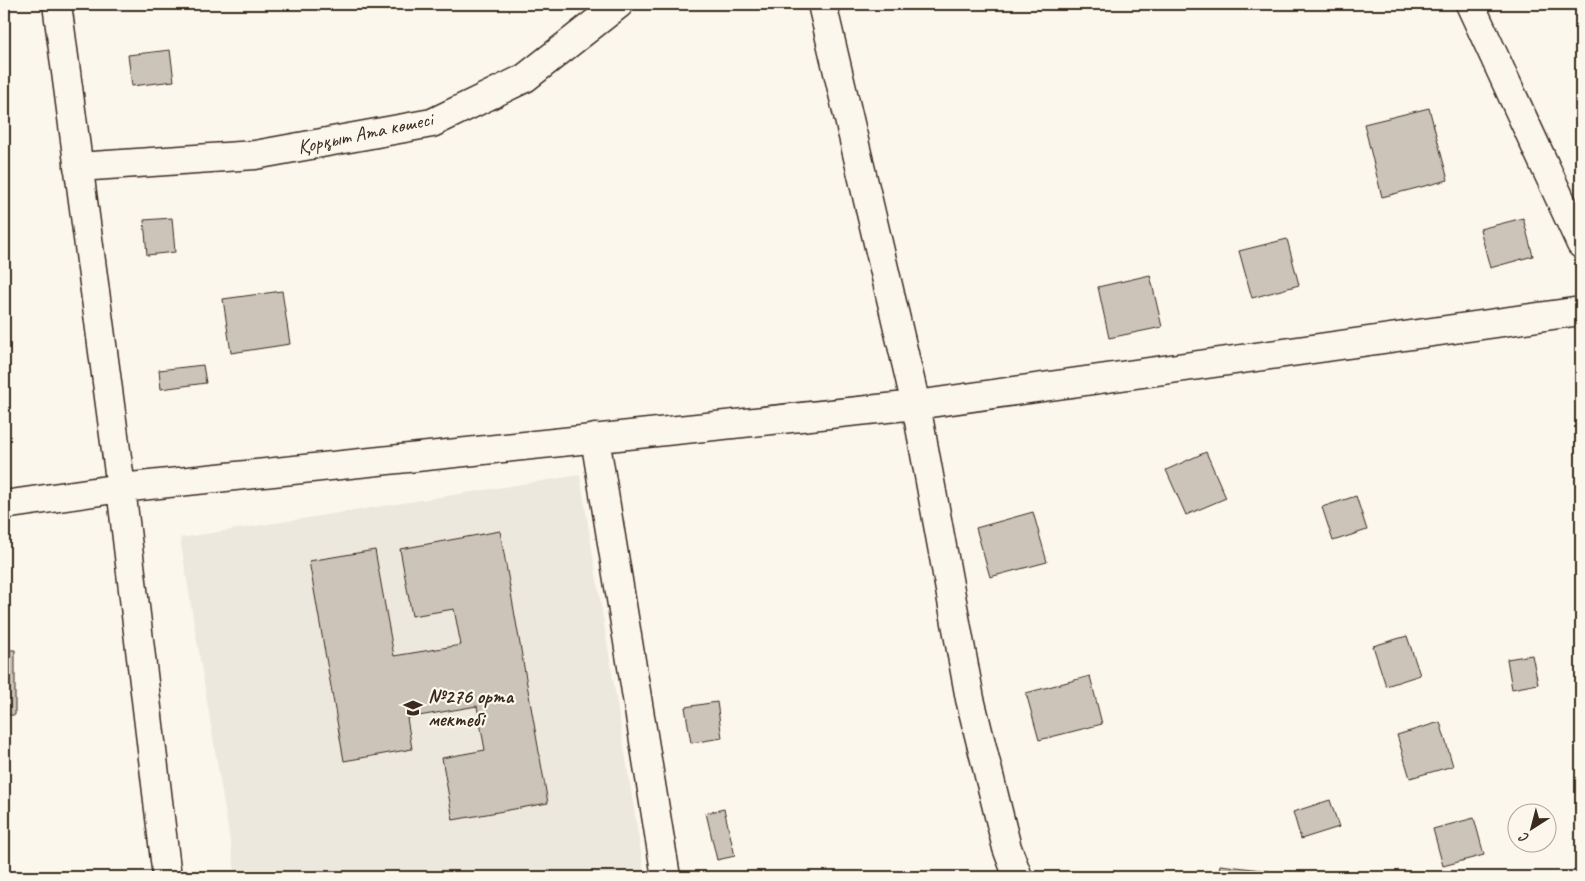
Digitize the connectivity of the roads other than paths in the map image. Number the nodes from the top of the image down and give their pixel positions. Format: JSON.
{"nodes":[{"id":1,"x":57,"y":4,"type":"edge"},
{"id":2,"x":619,"y":4,"type":"edge"},
{"id":3,"x":822,"y":4,"type":"edge"},
{"id":4,"x":1470,"y":4,"type":"edge"},
{"id":5,"x":78,"y":167,"type":"junction"},
{"id":6,"x":1581,"y":244,"type":"edge"},
{"id":7,"x":1581,"y":311,"type":"edge"},
{"id":8,"x":916,"y":405,"type":"junction"},
{"id":9,"x":596,"y":438,"type":"junction"},
{"id":10,"x":121,"y":488,"type":"junction"},
{"id":11,"x":4,"y":505,"type":"edge"},
{"id":12,"x":167,"y":877,"type":"edge"},
{"id":13,"x":666,"y":877,"type":"edge"},
{"id":14,"x":1018,"y":877,"type":"edge"}],
"edges":[{"from":1,"to":5,"type":"street"},
{"from":2,"to":5,"type":"street","name":"Қорқыт Ата көшесі"},
{"from":3,"to":8,"type":"street"},
{"from":4,"to":6,"type":"street"},
{"from":5,"to":10,"type":"street"},
{"from":7,"to":8,"type":"street"},
{"from":8,"to":9,"type":"street"},
{"from":8,"to":14,"type":"street"},
{"from":9,"to":10,"type":"street"},
{"from":9,"to":13,"type":"street"},
{"from":10,"to":11,"type":"street"},
{"from":10,"to":12,"type":"street"}]}
